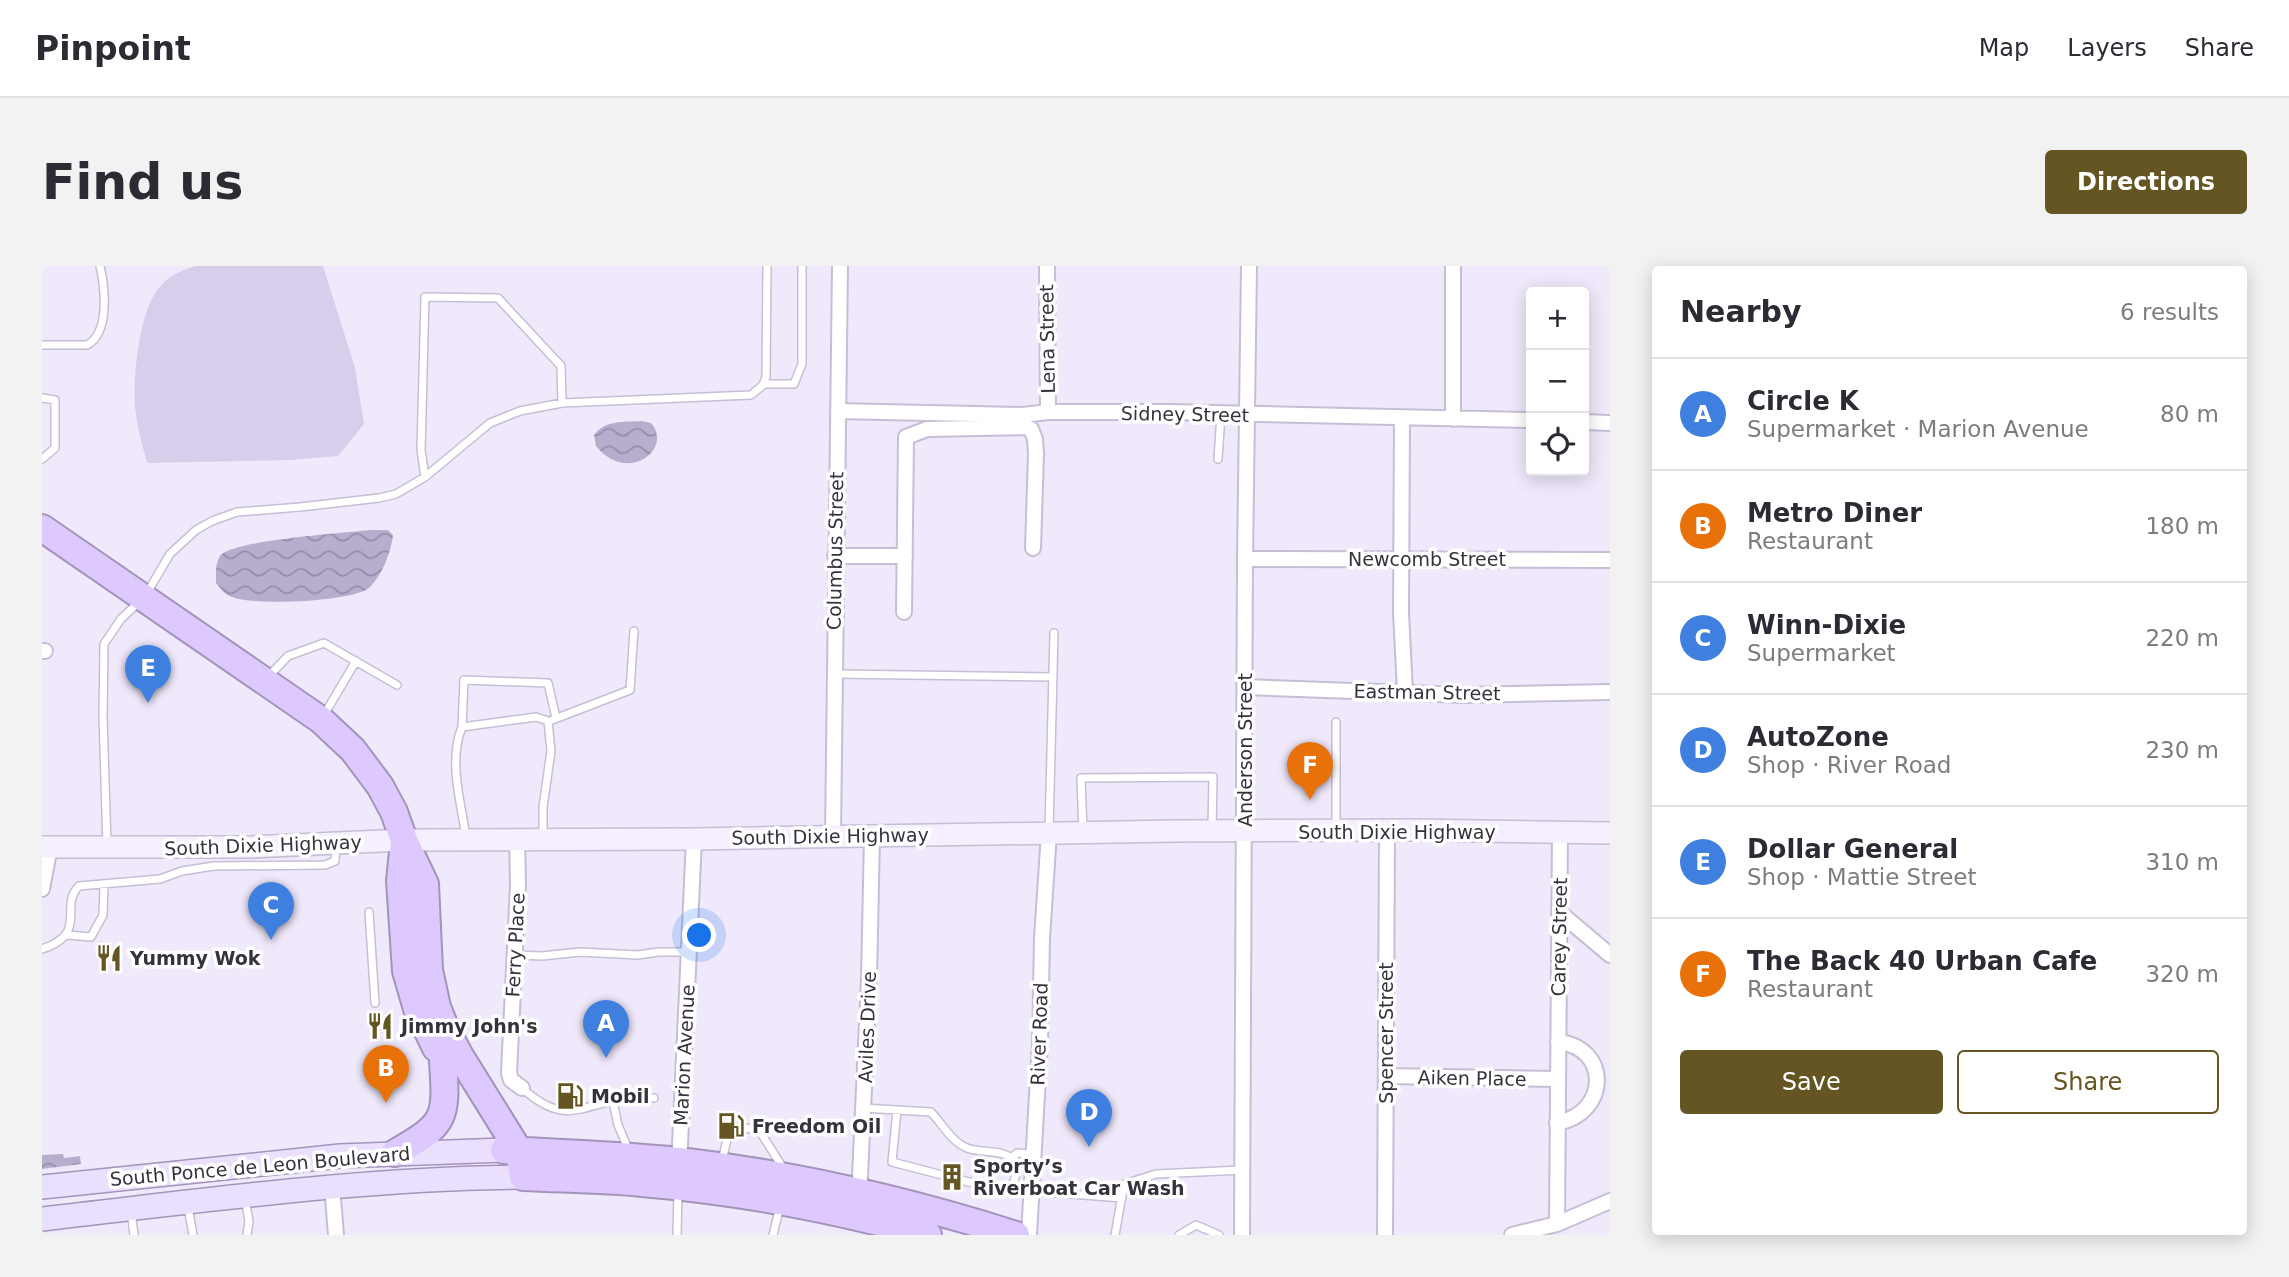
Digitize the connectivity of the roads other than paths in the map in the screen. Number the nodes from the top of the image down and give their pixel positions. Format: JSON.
{"nodes":[{"id":1,"x":100,"y":266,"type":"edge"},
{"id":2,"x":767,"y":266,"type":"edge"},
{"id":3,"x":802,"y":266,"type":"edge"},
{"id":4,"x":840,"y":266,"type":"edge"},
{"id":5,"x":1047,"y":266,"type":"edge"},
{"id":6,"x":1248,"y":266,"type":"edge"},
{"id":7,"x":1453,"y":266,"type":"edge"},
{"id":8,"x":42,"y":345,"type":"edge"},
{"id":9,"x":763,"y":384,"type":"junction"},
{"id":10,"x":42,"y":398,"type":"edge"},
{"id":11,"x":562,"y":403,"type":"junction"},
{"id":12,"x":838,"y":411,"type":"junction"},
{"id":13,"x":1048,"y":412,"type":"junction"},
{"id":14,"x":907,"y":413,"type":"junction"},
{"id":15,"x":1220,"y":414,"type":"junction"},
{"id":16,"x":1247,"y":415,"type":"junction"},
{"id":17,"x":1402,"y":418,"type":"junction"},
{"id":18,"x":1453,"y":419,"type":"junction"},
{"id":19,"x":1526,"y":420,"type":"edge"},
{"id":20,"x":1589,"y":422,"type":"edge"},
{"id":21,"x":1610,"y":423,"type":"edge"},
{"id":22,"x":906,"y":437,"type":"junction"},
{"id":23,"x":42,"y":459,"type":"edge"},
{"id":24,"x":1218,"y":459,"type":"dead end"},
{"id":25,"x":425,"y":477,"type":"junction"},
{"id":26,"x":42,"y":528,"type":"edge"},
{"id":27,"x":1033,"y":548,"type":"dead end"},
{"id":28,"x":835,"y":556,"type":"junction"},
{"id":29,"x":905,"y":556,"type":"junction"},
{"id":30,"x":1401,"y":558,"type":"junction"},
{"id":31,"x":1245,"y":559,"type":"junction"},
{"id":32,"x":1610,"y":560,"type":"edge"},
{"id":33,"x":143,"y":598,"type":"junction"},
{"id":34,"x":904,"y":612,"type":"dead end"},
{"id":35,"x":634,"y":631,"type":"dead end"},
{"id":36,"x":1054,"y":633,"type":"dead end"},
{"id":37,"x":356,"y":662,"type":"junction"},
{"id":38,"x":834,"y":674,"type":"junction"},
{"id":39,"x":1053,"y":677,"type":"junction"},
{"id":40,"x":265,"y":680,"type":"junction"},
{"id":41,"x":397,"y":685,"type":"dead end"},
{"id":42,"x":1245,"y":687,"type":"junction"},
{"id":43,"x":1405,"y":691,"type":"junction"},
{"id":44,"x":1610,"y":692,"type":"edge"},
{"id":45,"x":321,"y":720,"type":"junction"},
{"id":46,"x":552,"y":720,"type":"junction"},
{"id":47,"x":1336,"y":722,"type":"dead end"},
{"id":48,"x":462,"y":727,"type":"junction"},
{"id":49,"x":1212,"y":831,"type":"junction"},
{"id":50,"x":1244,"y":831,"type":"junction"},
{"id":51,"x":1336,"y":831,"type":"junction"},
{"id":52,"x":1387,"y":831,"type":"junction"},
{"id":53,"x":1083,"y":832,"type":"junction"},
{"id":54,"x":1560,"y":832,"type":"junction"},
{"id":55,"x":1049,"y":833,"type":"junction"},
{"id":56,"x":1610,"y":833,"type":"edge"},
{"id":57,"x":833,"y":836,"type":"junction"},
{"id":58,"x":872,"y":836,"type":"junction"},
{"id":59,"x":467,"y":839,"type":"junction"},
{"id":60,"x":517,"y":839,"type":"junction"},
{"id":61,"x":543,"y":839,"type":"junction"},
{"id":62,"x":694,"y":839,"type":"junction"},
{"id":63,"x":404,"y":841,"type":"junction"},
{"id":64,"x":336,"y":843,"type":"junction"},
{"id":65,"x":46,"y":847,"type":"edge"},
{"id":66,"x":107,"y":848,"type":"junction"},
{"id":67,"x":181,"y":848,"type":"junction"},
{"id":68,"x":183,"y":871,"type":"junction"},
{"id":69,"x":104,"y":885,"type":"junction"},
{"id":70,"x":42,"y":889,"type":"edge"},
{"id":71,"x":369,"y":912,"type":"dead end"},
{"id":72,"x":1559,"y":912,"type":"junction"},
{"id":73,"x":67,"y":935,"type":"junction"},
{"id":74,"x":42,"y":949,"type":"edge"},
{"id":75,"x":689,"y":952,"type":"junction"},
{"id":76,"x":515,"y":955,"type":"junction"},
{"id":77,"x":1610,"y":955,"type":"edge"},
{"id":78,"x":375,"y":1003,"type":"dead end"},
{"id":79,"x":1558,"y":1042,"type":"junction"},
{"id":80,"x":443,"y":1061,"type":"junction"},
{"id":81,"x":1387,"y":1076,"type":"junction"},
{"id":82,"x":1557,"y":1079,"type":"junction"},
{"id":83,"x":522,"y":1088,"type":"joint"},
{"id":84,"x":654,"y":1098,"type":"dead end"},
{"id":85,"x":612,"y":1102,"type":"junction"},
{"id":86,"x":863,"y":1108,"type":"junction"},
{"id":87,"x":897,"y":1110,"type":"junction"},
{"id":88,"x":1557,"y":1123,"type":"junction"},
{"id":89,"x":511,"y":1151,"type":"junction"},
{"id":90,"x":395,"y":1153,"type":"junction"},
{"id":91,"x":1034,"y":1154,"type":"junction"},
{"id":92,"x":632,"y":1157,"type":"junction"},
{"id":93,"x":1011,"y":1158,"type":"junction"},
{"id":94,"x":720,"y":1167,"type":"junction"},
{"id":95,"x":1243,"y":1170,"type":"junction"},
{"id":96,"x":187,"y":1171,"type":"junction"},
{"id":97,"x":679,"y":1174,"type":"junction"},
{"id":98,"x":523,"y":1177,"type":"junction"},
{"id":99,"x":332,"y":1186,"type":"junction"},
{"id":100,"x":42,"y":1187,"type":"edge"},
{"id":101,"x":785,"y":1190,"type":"junction"},
{"id":102,"x":1032,"y":1191,"type":"junction"},
{"id":103,"x":42,"y":1195,"type":"edge"},
{"id":104,"x":244,"y":1196,"type":"junction"},
{"id":105,"x":1122,"y":1198,"type":"junction"},
{"id":106,"x":1610,"y":1201,"type":"edge"},
{"id":107,"x":193,"y":1202,"type":"junction"},
{"id":108,"x":131,"y":1209,"type":"junction"},
{"id":109,"x":860,"y":1213,"type":"junction"},
{"id":110,"x":67,"y":1216,"type":"junction"},
{"id":111,"x":42,"y":1219,"type":"edge"},
{"id":112,"x":1557,"y":1224,"type":"junction"},
{"id":113,"x":134,"y":1235,"type":"edge"},
{"id":114,"x":193,"y":1235,"type":"edge"},
{"id":115,"x":247,"y":1235,"type":"edge"},
{"id":116,"x":336,"y":1235,"type":"edge"},
{"id":117,"x":677,"y":1235,"type":"edge"},
{"id":118,"x":773,"y":1235,"type":"edge"},
{"id":119,"x":928,"y":1235,"type":"edge"},
{"id":120,"x":1016,"y":1235,"type":"edge"},
{"id":121,"x":1029,"y":1235,"type":"edge"},
{"id":122,"x":1115,"y":1235,"type":"edge"},
{"id":123,"x":1179,"y":1235,"type":"edge"},
{"id":124,"x":1219,"y":1235,"type":"edge"},
{"id":125,"x":1242,"y":1235,"type":"edge"},
{"id":126,"x":1385,"y":1235,"type":"edge"},
{"id":127,"x":1512,"y":1235,"type":"edge"}],
"edges":[{"from":1,"to":8,"type":"lane"},
{"from":2,"to":9,"type":"lane"},
{"from":3,"to":9,"type":"lane"},
{"from":4,"to":12,"type":"street","name":"Columbus Street"},
{"from":5,"to":13,"type":"street","name":"Lena Street"},
{"from":6,"to":16,"type":"street","name":"Anderson Street"},
{"from":7,"to":18,"type":"street"},
{"from":9,"to":11,"type":"lane"},
{"from":10,"to":23,"type":"lane"},
{"from":11,"to":25,"type":"lane"},
{"from":11,"to":25,"type":"lane"},
{"from":12,"to":14,"type":"street","name":"Sidney Street"},
{"from":12,"to":28,"type":"street","name":"Columbus Street"},
{"from":13,"to":14,"type":"street","name":"Sidney Street"},
{"from":13,"to":15,"type":"street","name":"Sidney Street"},
{"from":14,"to":22,"type":"street"},
{"from":15,"to":16,"type":"street","name":"Sidney Street"},
{"from":15,"to":24,"type":"lane"},
{"from":16,"to":17,"type":"street","name":"Sidney Street"},
{"from":16,"to":31,"type":"street","name":"Anderson Street"},
{"from":17,"to":18,"type":"street","name":"Sidney Street"},
{"from":17,"to":30,"type":"street"},
{"from":18,"to":19,"type":"street","name":"Sidney Street"},
{"from":20,"to":21,"type":"street"},
{"from":22,"to":27,"type":"street"},
{"from":22,"to":29,"type":"street"},
{"from":25,"to":33,"type":"lane"},
{"from":26,"to":33,"type":"highway"},
{"from":28,"to":29,"type":"street"},
{"from":28,"to":38,"type":"street","name":"Columbus Street"},
{"from":29,"to":34,"type":"street"},
{"from":30,"to":31,"type":"street","name":"Newcomb Street"},
{"from":30,"to":32,"type":"street","name":"Newcomb Street"},
{"from":30,"to":43,"type":"street"},
{"from":31,"to":42,"type":"street","name":"Anderson Street"},
{"from":33,"to":40,"type":"highway"},
{"from":33,"to":66,"type":"lane"},
{"from":35,"to":46,"type":"lane"},
{"from":36,"to":39,"type":"lane"},
{"from":37,"to":40,"type":"lane"},
{"from":37,"to":41,"type":"lane"},
{"from":37,"to":45,"type":"lane"},
{"from":38,"to":39,"type":"lane"},
{"from":38,"to":57,"type":"street","name":"Columbus Street"},
{"from":39,"to":55,"type":"lane"},
{"from":40,"to":45,"type":"highway"},
{"from":42,"to":43,"type":"street","name":"Eastman Street"},
{"from":42,"to":50,"type":"street","name":"Anderson Street"},
{"from":43,"to":44,"type":"street","name":"Eastman Street"},
{"from":45,"to":63,"type":"highway"},
{"from":46,"to":48,"type":"lane"},
{"from":46,"to":48,"type":"lane"},
{"from":46,"to":61,"type":"lane"},
{"from":47,"to":51,"type":"lane"},
{"from":48,"to":59,"type":"lane"},
{"from":49,"to":50,"type":"main road","name":"South Dixie Highway"},
{"from":49,"to":53,"type":"main road","name":"South Dixie Highway"},
{"from":49,"to":53,"type":"lane"},
{"from":50,"to":51,"type":"main road","name":"South Dixie Highway"},
{"from":50,"to":95,"type":"street","name":"Anderson Street"},
{"from":51,"to":52,"type":"main road","name":"South Dixie Highway"},
{"from":52,"to":54,"type":"main road","name":"South Dixie Highway"},
{"from":52,"to":81,"type":"street","name":"Spencer Street"},
{"from":53,"to":55,"type":"main road","name":"South Dixie Highway"},
{"from":54,"to":56,"type":"main road","name":"South Dixie Highway"},
{"from":54,"to":72,"type":"street","name":"Carey Street"},
{"from":55,"to":58,"type":"main road","name":"South Dixie Highway"},
{"from":55,"to":91,"type":"street","name":"River Road"},
{"from":57,"to":58,"type":"main road","name":"South Dixie Highway"},
{"from":57,"to":62,"type":"main road","name":"South Dixie Highway"},
{"from":58,"to":86,"type":"street","name":"Aviles Drive"},
{"from":59,"to":60,"type":"main road","name":"South Dixie Highway"},
{"from":59,"to":63,"type":"main road","name":"South Dixie Highway"},
{"from":60,"to":61,"type":"main road","name":"South Dixie Highway"},
{"from":60,"to":76,"type":"street","name":"Ferry Place"},
{"from":61,"to":62,"type":"main road","name":"South Dixie Highway"},
{"from":62,"to":75,"type":"street","name":"Marion Avenue"},
{"from":63,"to":64,"type":"main road","name":"South Dixie Highway"},
{"from":63,"to":80,"type":"highway"},
{"from":63,"to":89,"type":"highway"},
{"from":64,"to":67,"type":"main road","name":"South Dixie Highway"},
{"from":64,"to":68,"type":"lane"},
{"from":65,"to":66,"type":"main road","name":"South Dixie Highway"},
{"from":65,"to":70,"type":"street"},
{"from":66,"to":67,"type":"main road","name":"South Dixie Highway"},
{"from":67,"to":68,"type":"lane"},
{"from":68,"to":69,"type":"lane"},
{"from":69,"to":73,"type":"lane"},
{"from":69,"to":73,"type":"lane"},
{"from":71,"to":78,"type":"lane"},
{"from":72,"to":77,"type":"street"},
{"from":72,"to":79,"type":"street","name":"Carey Street"},
{"from":73,"to":74,"type":"lane"},
{"from":75,"to":76,"type":"lane"},
{"from":75,"to":97,"type":"street","name":"Marion Avenue"},
{"from":76,"to":83,"type":"street","name":"Ferry Place"},
{"from":79,"to":82,"type":"street","name":"Carey Street"},
{"from":79,"to":88,"type":"street"},
{"from":80,"to":89,"type":"highway"},
{"from":80,"to":90,"type":"highway"},
{"from":81,"to":82,"type":"street","name":"Aiken Place"},
{"from":81,"to":126,"type":"street","name":"Spencer Street"},
{"from":82,"to":88,"type":"street","name":"Carey Street"},
{"from":83,"to":85,"type":"lane"},
{"from":84,"to":85,"type":"lane"},
{"from":85,"to":92,"type":"lane"},
{"from":86,"to":87,"type":"lane"},
{"from":86,"to":109,"type":"street","name":"Aviles Drive"},
{"from":87,"to":93,"type":"lane"},
{"from":87,"to":93,"type":"lane"},
{"from":88,"to":112,"type":"street","name":"Carey Street"},
{"from":89,"to":90,"type":"main road","name":"South Ponce de Leon Boulevard"},
{"from":89,"to":92,"type":"highway","name":"South Ponce de Leon Boulevard"},
{"from":89,"to":98,"type":"highway"},
{"from":90,"to":96,"type":"main road","name":"South Ponce de Leon Boulevard"},
{"from":91,"to":93,"type":"lane"},
{"from":91,"to":102,"type":"street","name":"River Road"},
{"from":92,"to":97,"type":"highway","name":"South Ponce de Leon Boulevard"},
{"from":94,"to":97,"type":"highway","name":"South Ponce de Leon Boulevard"},
{"from":94,"to":101,"type":"highway","name":"South Ponce de Leon Boulevard"},
{"from":94,"to":101,"type":"lane"},
{"from":95,"to":105,"type":"lane"},
{"from":95,"to":125,"type":"street","name":"Anderson Street"},
{"from":96,"to":100,"type":"main road","name":"South Ponce de Leon Boulevard"},
{"from":96,"to":103,"type":"main road"},
{"from":96,"to":107,"type":"street"},
{"from":96,"to":110,"type":"main road"},
{"from":97,"to":98,"type":"highway","name":"South Ponce de Leon Boulevard"},
{"from":97,"to":101,"type":"highway","name":"South Ponce de Leon Boulevard"},
{"from":97,"to":117,"type":"lane"},
{"from":98,"to":99,"type":"main road","name":"South Ponce de Leon Boulevard"},
{"from":99,"to":104,"type":"main road","name":"South Ponce de Leon Boulevard"},
{"from":99,"to":116,"type":"street"},
{"from":101,"to":109,"type":"highway","name":"South Ponce de Leon Boulevard"},
{"from":101,"to":118,"type":"lane"},
{"from":102,"to":105,"type":"lane"},
{"from":102,"to":121,"type":"street","name":"River Road"},
{"from":104,"to":107,"type":"main road","name":"South Ponce de Leon Boulevard"},
{"from":104,"to":115,"type":"lane"},
{"from":105,"to":122,"type":"lane"},
{"from":106,"to":112,"type":"street"},
{"from":107,"to":108,"type":"main road","name":"South Ponce de Leon Boulevard"},
{"from":107,"to":114,"type":"lane"},
{"from":108,"to":110,"type":"main road","name":"South Ponce de Leon Boulevard"},
{"from":108,"to":113,"type":"lane"},
{"from":109,"to":119,"type":"highway","name":"South Ponce de Leon Boulevard"},
{"from":109,"to":120,"type":"highway","name":"South Ponce de Leon Boulevard"},
{"from":110,"to":111,"type":"main road","name":"South Ponce de Leon Boulevard"},
{"from":112,"to":127,"type":"street"},
{"from":123,"to":124,"type":"lane"}]}
